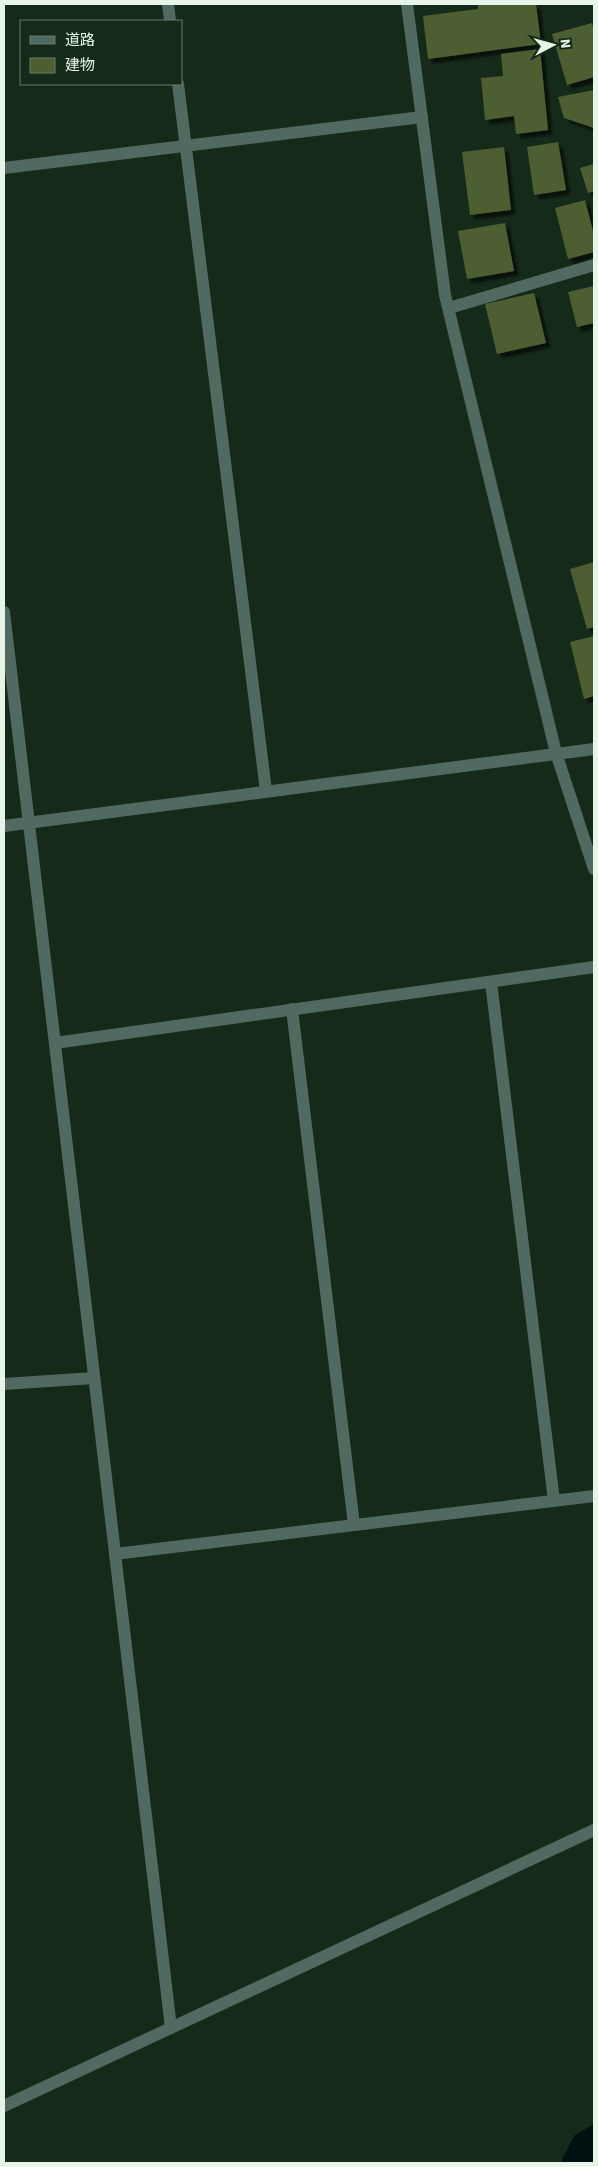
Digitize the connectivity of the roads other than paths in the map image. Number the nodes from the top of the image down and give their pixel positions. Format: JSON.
{"nodes":[{"id":1,"x":168,"y":4,"type":"edge"},
{"id":2,"x":407,"y":4,"type":"edge"},
{"id":3,"x":170,"y":20,"type":"edge"},
{"id":4,"x":178,"y":85,"type":"edge"},
{"id":5,"x":422,"y":117,"type":"junction"},
{"id":6,"x":185,"y":146,"type":"junction"},
{"id":7,"x":4,"y":168,"type":"edge"},
{"id":8,"x":594,"y":265,"type":"edge"},
{"id":9,"x":449,"y":308,"type":"junction"},
{"id":10,"x":4,"y":612,"type":"edge"},
{"id":11,"x":594,"y":749,"type":"edge"},
{"id":12,"x":556,"y":753,"type":"junction"},
{"id":13,"x":266,"y":791,"type":"junction"},
{"id":14,"x":29,"y":822,"type":"junction"},
{"id":15,"x":4,"y":826,"type":"edge"},
{"id":16,"x":594,"y":870,"type":"edge"},
{"id":17,"x":594,"y":967,"type":"edge"},
{"id":18,"x":491,"y":982,"type":"junction"},
{"id":19,"x":292,"y":1009,"type":"junction"},
{"id":20,"x":55,"y":1043,"type":"junction"},
{"id":21,"x":94,"y":1378,"type":"junction"},
{"id":22,"x":4,"y":1384,"type":"edge"},
{"id":23,"x":594,"y":1496,"type":"edge"},
{"id":24,"x":554,"y":1501,"type":"junction"},
{"id":25,"x":354,"y":1526,"type":"junction"},
{"id":26,"x":115,"y":1554,"type":"junction"},
{"id":27,"x":594,"y":1830,"type":"edge"},
{"id":28,"x":171,"y":2028,"type":"junction"},
{"id":29,"x":4,"y":2106,"type":"edge"}],
"edges":[{"from":1,"to":3,"type":"street"},
{"from":2,"to":5,"type":"street"},
{"from":4,"to":6,"type":"street"},
{"from":5,"to":6,"type":"street"},
{"from":5,"to":9,"type":"street"},
{"from":6,"to":7,"type":"street"},
{"from":6,"to":13,"type":"street"},
{"from":8,"to":9,"type":"street"},
{"from":9,"to":12,"type":"street"},
{"from":10,"to":14,"type":"street"},
{"from":11,"to":12,"type":"street"},
{"from":12,"to":13,"type":"street"},
{"from":12,"to":16,"type":"street"},
{"from":13,"to":14,"type":"street"},
{"from":14,"to":15,"type":"street"},
{"from":14,"to":20,"type":"street"},
{"from":17,"to":18,"type":"street"},
{"from":18,"to":19,"type":"street"},
{"from":18,"to":24,"type":"street"},
{"from":19,"to":20,"type":"street"},
{"from":19,"to":25,"type":"street"},
{"from":20,"to":21,"type":"street"},
{"from":21,"to":22,"type":"street"},
{"from":21,"to":26,"type":"street"},
{"from":23,"to":24,"type":"street"},
{"from":24,"to":25,"type":"street"},
{"from":25,"to":26,"type":"street"},
{"from":26,"to":28,"type":"street"},
{"from":27,"to":28,"type":"street"},
{"from":28,"to":29,"type":"street"}]}
